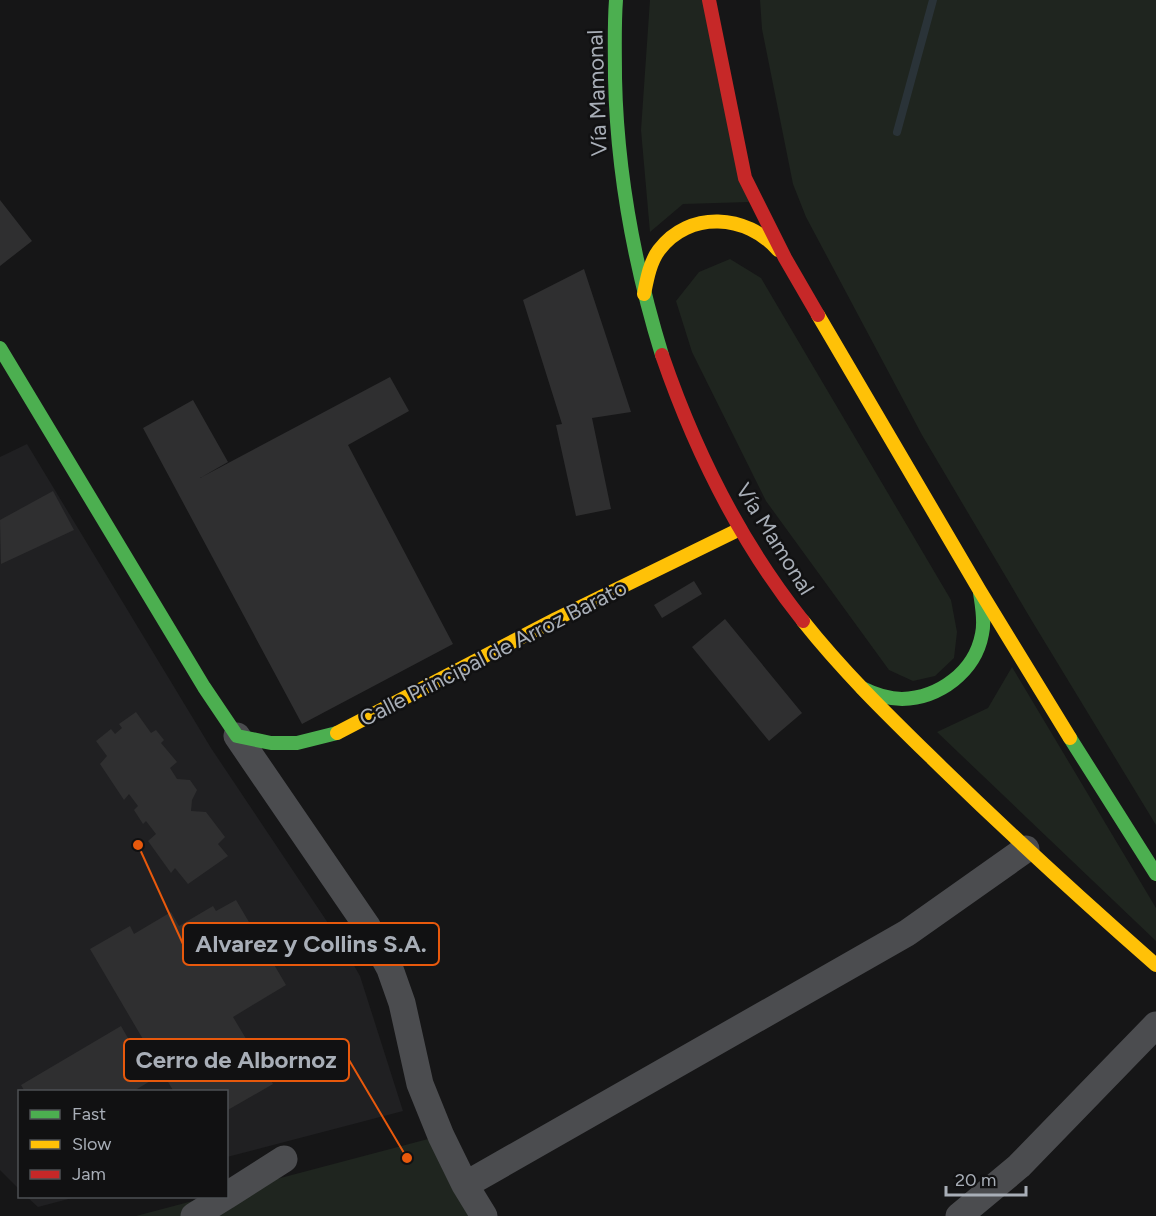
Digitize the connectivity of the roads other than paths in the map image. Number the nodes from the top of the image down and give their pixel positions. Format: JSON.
{"nodes":[{"id":1,"x":616,"y":0,"type":"edge"},
{"id":2,"x":709,"y":0,"type":"edge"},
{"id":3,"x":785,"y":258,"type":"junction"},
{"id":4,"x":644,"y":294,"type":"junction"},
{"id":5,"x":0,"y":348,"type":"edge"},
{"id":6,"x":740,"y":529,"type":"junction"},
{"id":7,"x":980,"y":591,"type":"junction"},
{"id":8,"x":858,"y":686,"type":"junction"},
{"id":9,"x":237,"y":736,"type":"junction"},
{"id":10,"x":1026,"y":849,"type":"junction"},
{"id":11,"x":1156,"y":874,"type":"edge"},
{"id":12,"x":1156,"y":965,"type":"edge"},
{"id":13,"x":1156,"y":1025,"type":"edge"},
{"id":14,"x":284,"y":1159,"type":"dead end"},
{"id":15,"x":465,"y":1185,"type":"junction"},
{"id":16,"x":228,"y":1195,"type":"edge"},
{"id":17,"x":223,"y":1198,"type":"edge"},
{"id":18,"x":194,"y":1216,"type":"edge"},
{"id":19,"x":484,"y":1216,"type":"edge"},
{"id":20,"x":959,"y":1216,"type":"edge"}],
"edges":[{"from":1,"to":4,"type":"main road","name":"Vía Mamonal"},
{"from":2,"to":3,"type":"main road"},
{"from":3,"to":4,"type":"main road"},
{"from":3,"to":7,"type":"main road"},
{"from":4,"to":6,"type":"main road","name":"Vía Mamonal"},
{"from":5,"to":9,"type":"main road"},
{"from":6,"to":8,"type":"main road","name":"Vía Mamonal"},
{"from":6,"to":9,"type":"main road","name":"Calle Principal de Arroz Barato"},
{"from":7,"to":8,"type":"main road"},
{"from":7,"to":11,"type":"main road"},
{"from":8,"to":10,"type":"main road","name":"Vía Mamonal"},
{"from":9,"to":15,"type":"street"},
{"from":10,"to":12,"type":"main road","name":"Vía Mamonal"},
{"from":10,"to":15,"type":"street"},
{"from":13,"to":20,"type":"street"},
{"from":14,"to":16,"type":"street"},
{"from":15,"to":19,"type":"street"},
{"from":17,"to":18,"type":"street"}]}
